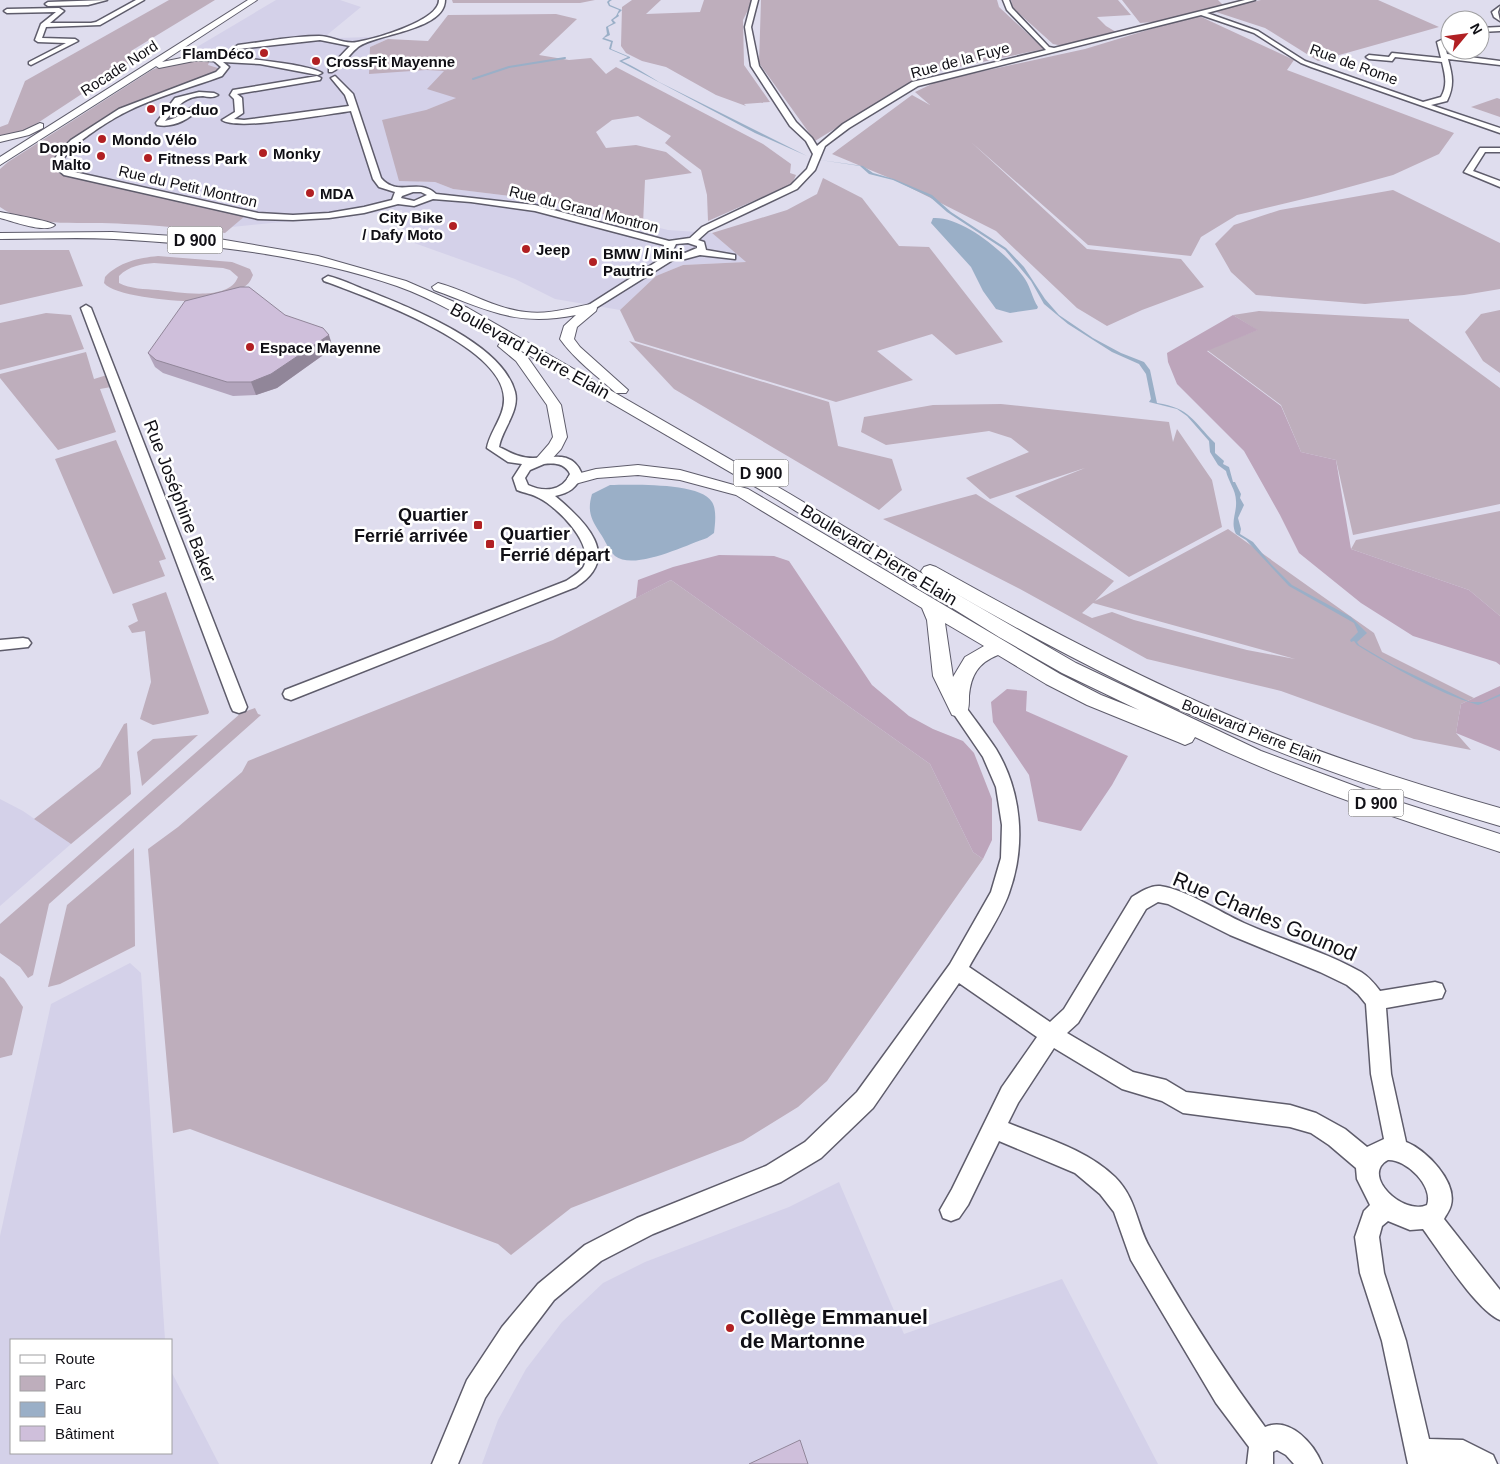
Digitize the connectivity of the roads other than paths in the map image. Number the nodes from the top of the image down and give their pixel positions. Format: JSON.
{"nodes":[{"id":1,"x":58,"y":0,"type":"edge"},
{"id":2,"x":104,"y":0,"type":"edge"},
{"id":3,"x":141,"y":0,"type":"edge"},
{"id":4,"x":244,"y":0,"type":"edge"},
{"id":5,"x":253,"y":0,"type":"edge"},
{"id":6,"x":442,"y":0,"type":"edge"},
{"id":7,"x":755,"y":0,"type":"edge"},
{"id":8,"x":1006,"y":0,"type":"edge"},
{"id":9,"x":1252,"y":0,"type":"edge"},
{"id":10,"x":25,"y":3,"type":"dead end"},
{"id":11,"x":48,"y":4,"type":"junction"},
{"id":12,"x":1500,"y":8,"type":"edge"},
{"id":13,"x":39,"y":10,"type":"junction"},
{"id":14,"x":3,"y":12,"type":"edge"},
{"id":15,"x":1203,"y":14,"type":"junction"},
{"id":16,"x":1500,"y":19,"type":"edge"},
{"id":17,"x":43,"y":26,"type":"junction"},
{"id":18,"x":184,"y":43,"type":"junction"},
{"id":19,"x":238,"y":46,"type":"dead end"},
{"id":20,"x":355,"y":46,"type":"junction"},
{"id":21,"x":1053,"y":50,"type":"junction"},
{"id":22,"x":1369,"y":57,"type":"dead end"},
{"id":23,"x":196,"y":58,"type":"junction"},
{"id":24,"x":214,"y":58,"type":"junction"},
{"id":25,"x":1440,"y":58,"type":"edge"},
{"id":26,"x":1445,"y":60,"type":"edge"},
{"id":27,"x":1466,"y":60,"type":"edge"},
{"id":28,"x":31,"y":63,"type":"dead end"},
{"id":29,"x":1500,"y":63,"type":"edge"},
{"id":30,"x":144,"y":69,"type":"junction"},
{"id":31,"x":333,"y":74,"type":"junction"},
{"id":32,"x":317,"y":76,"type":"junction"},
{"id":33,"x":226,"y":94,"type":"junction"},
{"id":34,"x":1424,"y":104,"type":"junction"},
{"id":35,"x":353,"y":108,"type":"junction"},
{"id":36,"x":196,"y":109,"type":"dead end"},
{"id":37,"x":48,"y":122,"type":"junction"},
{"id":38,"x":1500,"y":131,"type":"edge"},
{"id":39,"x":0,"y":139,"type":"edge"},
{"id":40,"x":1500,"y":150,"type":"edge"},
{"id":41,"x":817,"y":154,"type":"junction"},
{"id":42,"x":0,"y":159,"type":"edge"},
{"id":43,"x":1500,"y":184,"type":"edge"},
{"id":44,"x":400,"y":196,"type":"junction"},
{"id":45,"x":431,"y":196,"type":"junction"},
{"id":46,"x":0,"y":215,"type":"edge"},
{"id":47,"x":0,"y":228,"type":"edge"},
{"id":48,"x":118,"y":228,"type":"junction"},
{"id":49,"x":0,"y":236,"type":"edge"},
{"id":50,"x":693,"y":240,"type":"junction"},
{"id":51,"x":670,"y":244,"type":"junction"},
{"id":52,"x":700,"y":252,"type":"junction"},
{"id":53,"x":675,"y":254,"type":"junction"},
{"id":54,"x":732,"y":257,"type":"dead end"},
{"id":55,"x":328,"y":279,"type":"dead end"},
{"id":56,"x":385,"y":279,"type":"junction"},
{"id":57,"x":434,"y":286,"type":"junction"},
{"id":58,"x":86,"y":308,"type":"dead end"},
{"id":59,"x":591,"y":308,"type":"junction"},
{"id":60,"x":621,"y":390,"type":"junction"},
{"id":61,"x":493,"y":448,"type":"junction"},
{"id":62,"x":539,"y":461,"type":"junction"},
{"id":63,"x":518,"y":478,"type":"junction"},
{"id":64,"x":572,"y":483,"type":"junction"},
{"id":65,"x":544,"y":494,"type":"junction"},
{"id":66,"x":572,"y":518,"type":"junction"},
{"id":67,"x":929,"y":604,"type":"junction"},
{"id":68,"x":23,"y":643,"type":"dead end"},
{"id":69,"x":0,"y":645,"type":"edge"},
{"id":70,"x":1000,"y":647,"type":"junction"},
{"id":71,"x":291,"y":694,"type":"dead end"},
{"id":72,"x":239,"y":707,"type":"dead end"},
{"id":73,"x":959,"y":710,"type":"junction"},
{"id":74,"x":1254,"y":757,"type":"junction"},
{"id":75,"x":1500,"y":817,"type":"edge"},
{"id":76,"x":1500,"y":843,"type":"edge"},
{"id":77,"x":957,"y":970,"type":"junction"},
{"id":78,"x":1435,"y":991,"type":"dead end"},
{"id":79,"x":1375,"y":1001,"type":"junction"},
{"id":80,"x":1051,"y":1035,"type":"junction"},
{"id":81,"x":994,"y":1128,"type":"junction"},
{"id":82,"x":1397,"y":1149,"type":"junction"},
{"id":83,"x":1368,"y":1163,"type":"junction"},
{"id":84,"x":1386,"y":1207,"type":"junction"},
{"id":85,"x":951,"y":1210,"type":"dead end"},
{"id":86,"x":1428,"y":1217,"type":"junction"},
{"id":87,"x":1139,"y":1252,"type":"joint"},
{"id":88,"x":1500,"y":1308,"type":"edge"},
{"id":89,"x":1262,"y":1454,"type":"edge"},
{"id":90,"x":1420,"y":1458,"type":"edge"},
{"id":91,"x":445,"y":1464,"type":"edge"},
{"id":92,"x":1309,"y":1464,"type":"edge"},
{"id":93,"x":1484,"y":1464,"type":"edge"}],
"edges":[{"from":1,"to":11,"type":"street"},
{"from":2,"to":11,"type":"street"},
{"from":3,"to":17,"type":"street"},
{"from":4,"to":37,"type":"main road","name":"Rocade Nord"},
{"from":5,"to":18,"type":"main road","name":"Rocade Nord"},
{"from":6,"to":20,"type":"street"},
{"from":7,"to":41,"type":"street"},
{"from":8,"to":21,"type":"street"},
{"from":9,"to":15,"type":"street","name":"Rue de la Fuye"},
{"from":10,"to":14,"type":"street"},
{"from":11,"to":13,"type":"street"},
{"from":12,"to":16,"type":"street"},
{"from":13,"to":14,"type":"street"},
{"from":13,"to":17,"type":"street"},
{"from":15,"to":21,"type":"street","name":"Rue de la Fuye"},
{"from":15,"to":34,"type":"street","name":"Rue de Rome"},
{"from":17,"to":28,"type":"street"},
{"from":18,"to":23,"type":"main road"},
{"from":18,"to":30,"type":"main road","name":"Rocade Nord"},
{"from":19,"to":20,"type":"street"},
{"from":20,"to":31,"type":"street"},
{"from":21,"to":41,"type":"street","name":"Rue de la Fuye"},
{"from":22,"to":25,"type":"street"},
{"from":23,"to":24,"type":"street"},
{"from":23,"to":30,"type":"main road"},
{"from":24,"to":32,"type":"street"},
{"from":24,"to":44,"type":"street","name":"Rue du Petit Montron"},
{"from":26,"to":34,"type":"street"},
{"from":27,"to":29,"type":"street"},
{"from":30,"to":42,"type":"main road","name":"Rocade Nord"},
{"from":31,"to":32,"type":"street"},
{"from":31,"to":35,"type":"street"},
{"from":32,"to":33,"type":"street"},
{"from":33,"to":35,"type":"street"},
{"from":33,"to":36,"type":"street"},
{"from":34,"to":38,"type":"street","name":"Rue de Rome"},
{"from":35,"to":44,"type":"street"},
{"from":37,"to":39,"type":"main road"},
{"from":37,"to":42,"type":"main road","name":"Rocade Nord"},
{"from":40,"to":43,"type":"street"},
{"from":41,"to":50,"type":"street","name":"Rue de la Fuye"},
{"from":44,"to":45,"type":"street"},
{"from":44,"to":45,"type":"street"},
{"from":45,"to":51,"type":"street","name":"Rue du Grand Montron"},
{"from":46,"to":48,"type":"main road","number":"D 900"},
{"from":47,"to":48,"type":"main road","name":"Boulevard Pierre Elain","number":"D 900"},
{"from":48,"to":57,"type":"main road","name":"Boulevard Pierre Elain","number":"D 900"},
{"from":49,"to":56,"type":"main road","name":"Boulevard Pierre Elain","number":"D 900"},
{"from":50,"to":51,"type":"street"},
{"from":50,"to":52,"type":"street"},
{"from":51,"to":53,"type":"street"},
{"from":52,"to":53,"type":"street"},
{"from":52,"to":54,"type":"street"},
{"from":53,"to":59,"type":"street"},
{"from":55,"to":61,"type":"street"},
{"from":56,"to":62,"type":"main road"},
{"from":56,"to":74,"type":"main road","name":"Boulevard Pierre Elain","number":"D 900"},
{"from":57,"to":59,"type":"main road"},
{"from":57,"to":60,"type":"main road","name":"Boulevard Pierre Elain","number":"D 900"},
{"from":58,"to":72,"type":"street","name":"Rue Joséphine Baker"},
{"from":59,"to":60,"type":"main road"},
{"from":60,"to":75,"type":"main road","name":"Boulevard Pierre Elain","number":"D 900"},
{"from":61,"to":62,"type":"street"},
{"from":61,"to":63,"type":"street"},
{"from":62,"to":63,"type":"street"},
{"from":62,"to":64,"type":"street"},
{"from":63,"to":65,"type":"street"},
{"from":64,"to":65,"type":"street"},
{"from":64,"to":66,"type":"street"},
{"from":64,"to":67,"type":"main road"},
{"from":65,"to":66,"type":"street"},
{"from":66,"to":71,"type":"street"},
{"from":67,"to":70,"type":"main road"},
{"from":67,"to":73,"type":"main road"},
{"from":68,"to":69,"type":"street"},
{"from":70,"to":73,"type":"main road"},
{"from":70,"to":74,"type":"main road"},
{"from":73,"to":77,"type":"street"},
{"from":74,"to":76,"type":"main road","name":"Boulevard Pierre Elain","number":"D 900"},
{"from":77,"to":80,"type":"street"},
{"from":77,"to":91,"type":"street"},
{"from":78,"to":79,"type":"street"},
{"from":79,"to":80,"type":"street","name":"Rue Charles Gounod"},
{"from":79,"to":82,"type":"street"},
{"from":80,"to":81,"type":"street","name":"Rue Charles Gounod"},
{"from":80,"to":83,"type":"street"},
{"from":81,"to":85,"type":"street","name":"Rue Charles Gounod"},
{"from":81,"to":87,"type":"street"},
{"from":82,"to":83,"type":"street"},
{"from":82,"to":86,"type":"street"},
{"from":83,"to":84,"type":"street"},
{"from":84,"to":86,"type":"street"},
{"from":84,"to":90,"type":"street"},
{"from":86,"to":88,"type":"street"},
{"from":87,"to":89,"type":"street"},
{"from":89,"to":92,"type":"street"},
{"from":90,"to":93,"type":"street"}]}
